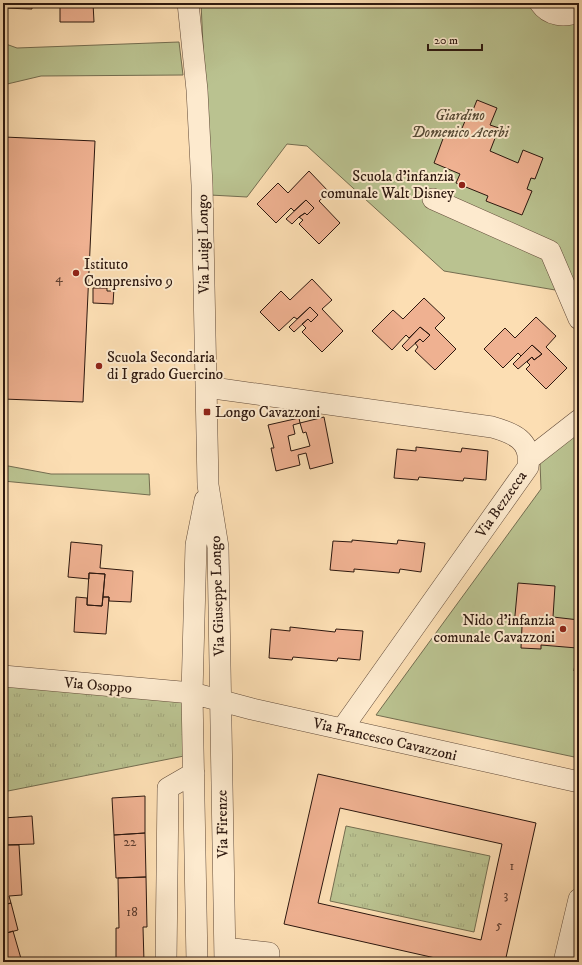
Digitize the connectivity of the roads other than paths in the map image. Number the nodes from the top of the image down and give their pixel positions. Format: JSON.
{"nodes":[{"id":1,"x":188,"y":3,"type":"edge"},
{"id":2,"x":540,"y":3,"type":"edge"},
{"id":3,"x":579,"y":11,"type":"edge"},
{"id":4,"x":433,"y":199,"type":"dead end"},
{"id":5,"x":579,"y":319,"type":"edge"},
{"id":6,"x":206,"y":387,"type":"junction"},
{"id":7,"x":579,"y":420,"type":"edge"},
{"id":8,"x":529,"y":459,"type":"junction"},
{"id":9,"x":208,"y":485,"type":"junction"},
{"id":10,"x":3,"y":676,"type":"edge"},
{"id":11,"x":192,"y":693,"type":"junction"},
{"id":12,"x":220,"y":701,"type":"junction"},
{"id":13,"x":342,"y":729,"type":"junction"},
{"id":14,"x":194,"y":773,"type":"junction"},
{"id":15,"x":579,"y":782,"type":"edge"},
{"id":16,"x":579,"y":899,"type":"edge"},
{"id":17,"x":225,"y":955,"type":"edge"},
{"id":18,"x":166,"y":962,"type":"edge"},
{"id":19,"x":197,"y":962,"type":"edge"},
{"id":20,"x":269,"y":962,"type":"edge"},
{"id":21,"x":564,"y":962,"type":"edge"}],
"edges":[{"from":1,"to":6,"type":"street","name":"Via Luigi Longo"},
{"from":2,"to":3,"type":"street"},
{"from":4,"to":5,"type":"street"},
{"from":6,"to":8,"type":"street","name":"Via Bezzecca"},
{"from":6,"to":9,"type":"street","name":"Via Luigi Longo"},
{"from":7,"to":8,"type":"street"},
{"from":8,"to":13,"type":"street","name":"Via Bezzecca"},
{"from":9,"to":11,"type":"street","name":"Via Giuseppe Longo"},
{"from":9,"to":12,"type":"street","name":"Via Giuseppe Longo"},
{"from":10,"to":11,"type":"street","name":"Via Osoppo"},
{"from":11,"to":12,"type":"street","name":"Via Francesco Cavazzoni"},
{"from":11,"to":14,"type":"street","name":"Via Firenze"},
{"from":12,"to":13,"type":"street","name":"Via Francesco Cavazzoni"},
{"from":12,"to":17,"type":"street","name":"Via Firenze"},
{"from":13,"to":15,"type":"street","name":"Via Francesco Cavazzoni"},
{"from":14,"to":18,"type":"street"},
{"from":14,"to":19,"type":"street","name":"Via Firenze"},
{"from":16,"to":21,"type":"street"},
{"from":17,"to":20,"type":"street","name":"Via Firenze"}]}
